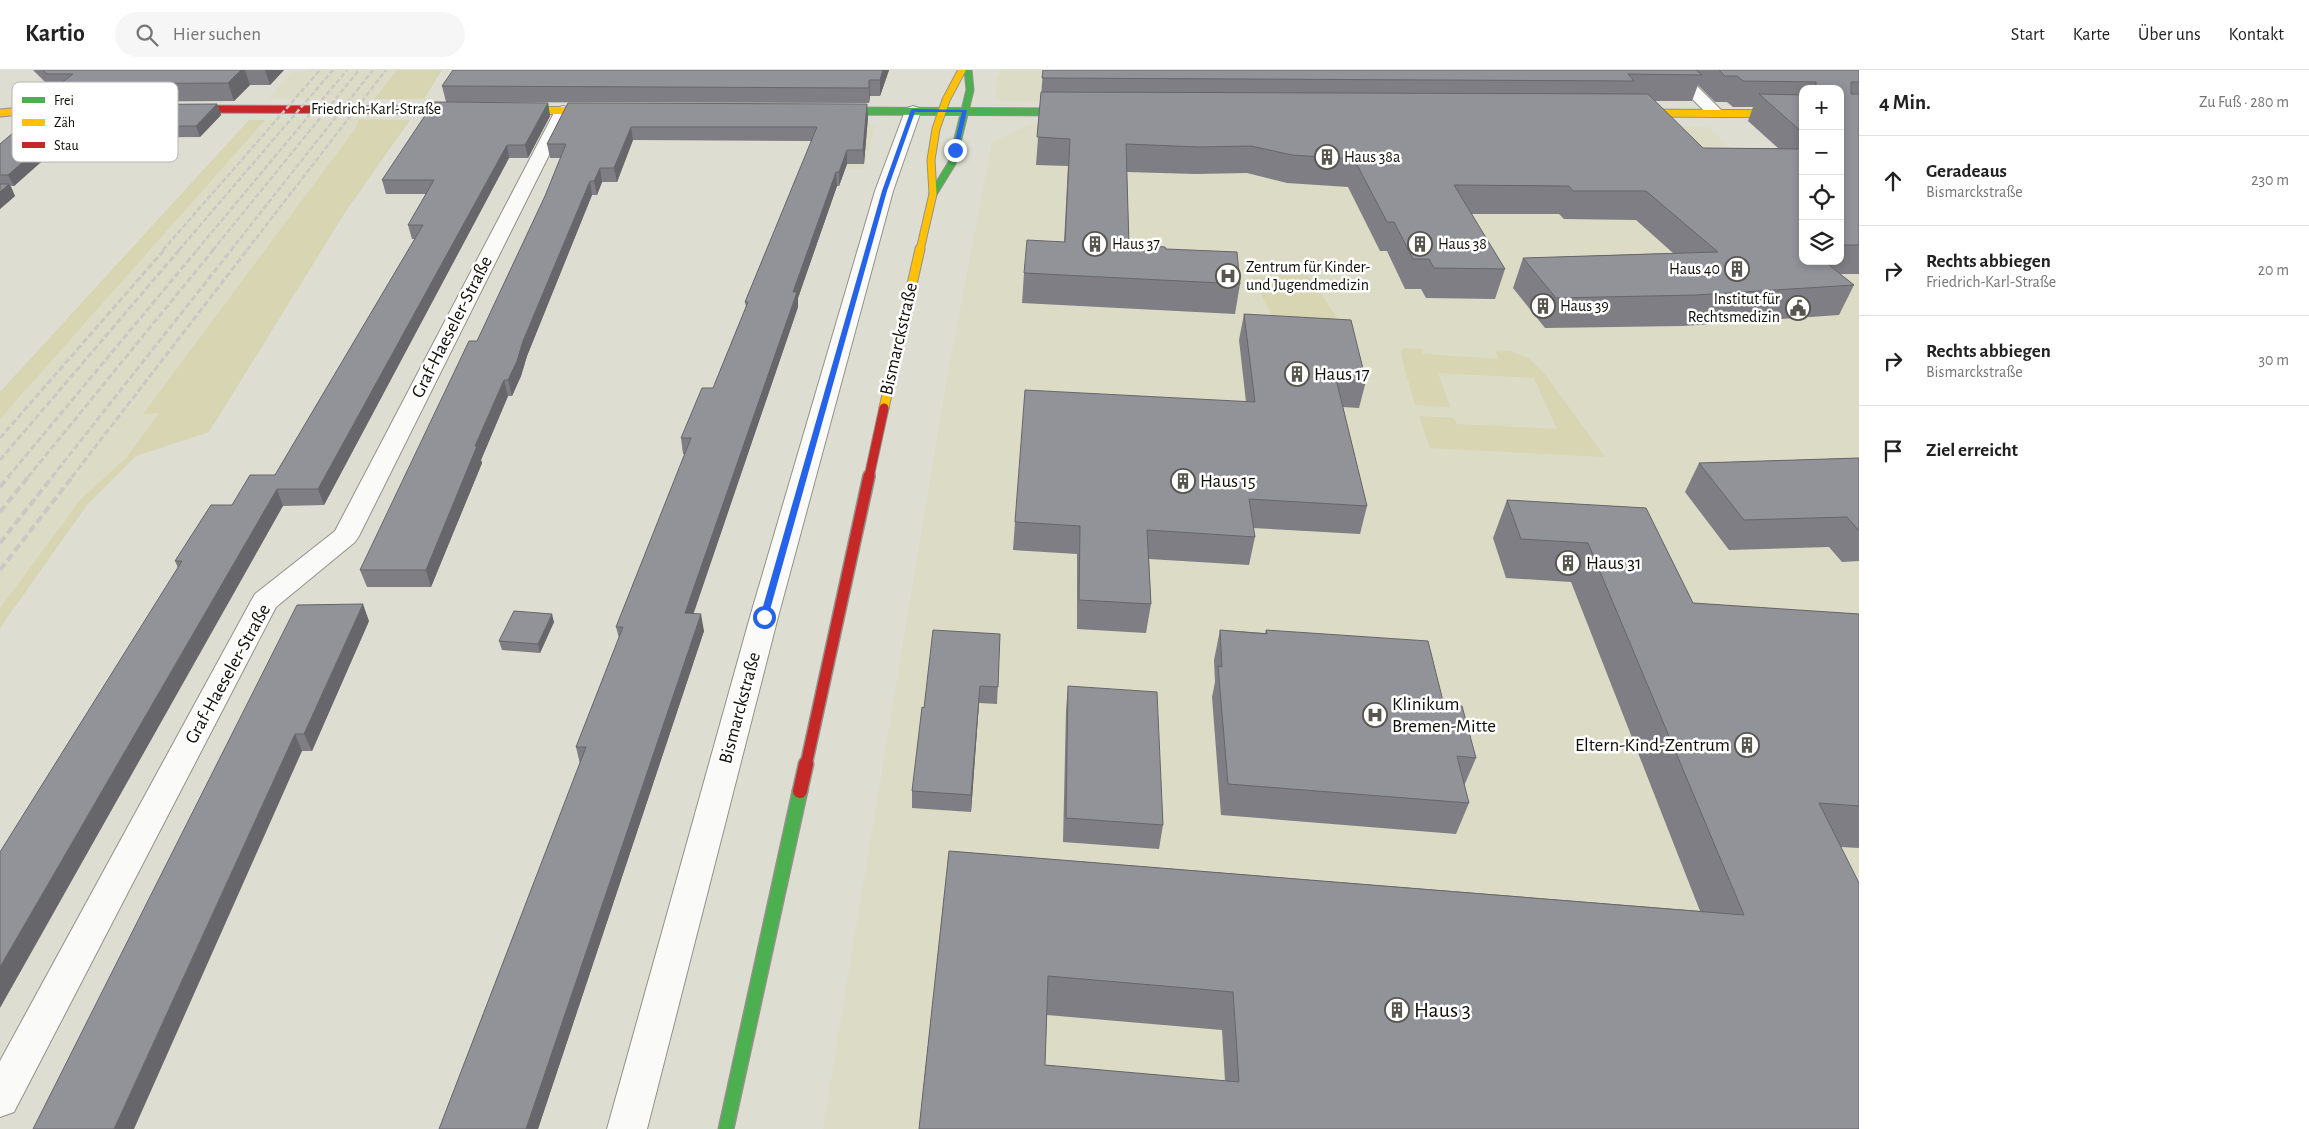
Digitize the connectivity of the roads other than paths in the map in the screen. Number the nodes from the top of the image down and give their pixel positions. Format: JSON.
{"nodes":[{"id":1,"x":962,"y":70,"type":"edge"},
{"id":2,"x":968,"y":70,"type":"edge"},
{"id":3,"x":1672,"y":70,"type":"edge"},
{"id":4,"x":178,"y":108,"type":"edge"},
{"id":5,"x":476,"y":110,"type":"edge"},
{"id":6,"x":496,"y":110,"type":"edge"},
{"id":7,"x":562,"y":110,"type":"junction"},
{"id":8,"x":612,"y":110,"type":"edge"},
{"id":9,"x":822,"y":110,"type":"edge"},
{"id":10,"x":942,"y":111,"type":"junction"},
{"id":11,"x":965,"y":111,"type":"junction"},
{"id":12,"x":1086,"y":112,"type":"edge"},
{"id":13,"x":1617,"y":113,"type":"edge"},
{"id":14,"x":912,"y":114,"type":"junction"},
{"id":15,"x":1716,"y":114,"type":"junction"},
{"id":16,"x":1799,"y":114,"type":"edge"},
{"id":17,"x":932,"y":194,"type":"junction"},
{"id":18,"x":0,"y":1099,"type":"edge"},
{"id":19,"x":628,"y":1129,"type":"edge"},
{"id":20,"x":726,"y":1129,"type":"edge"}],
"edges":[{"from":1,"to":10,"type":"main road","name":"Bismarckstraße"},
{"from":2,"to":11,"type":"main road","name":"Bismarckstraße"},
{"from":3,"to":15,"type":"street"},
{"from":4,"to":5,"type":"main road","name":"Friedrich-Karl-Straße"},
{"from":6,"to":7,"type":"main road"},
{"from":7,"to":8,"type":"main road"},
{"from":7,"to":18,"type":"street","name":"Graf-Haeseler-Straße"},
{"from":9,"to":14,"type":"main road"},
{"from":10,"to":11,"type":"main road"},
{"from":10,"to":14,"type":"main road"},
{"from":10,"to":17,"type":"main road","name":"Bismarckstraße"},
{"from":11,"to":12,"type":"main road"},
{"from":11,"to":17,"type":"main road","name":"Bismarckstraße"},
{"from":13,"to":15,"type":"main road"},
{"from":14,"to":19,"type":"street","name":"Bismarckstraße"},
{"from":15,"to":16,"type":"main road"},
{"from":17,"to":20,"type":"main road","name":"Bismarckstraße"}]}
